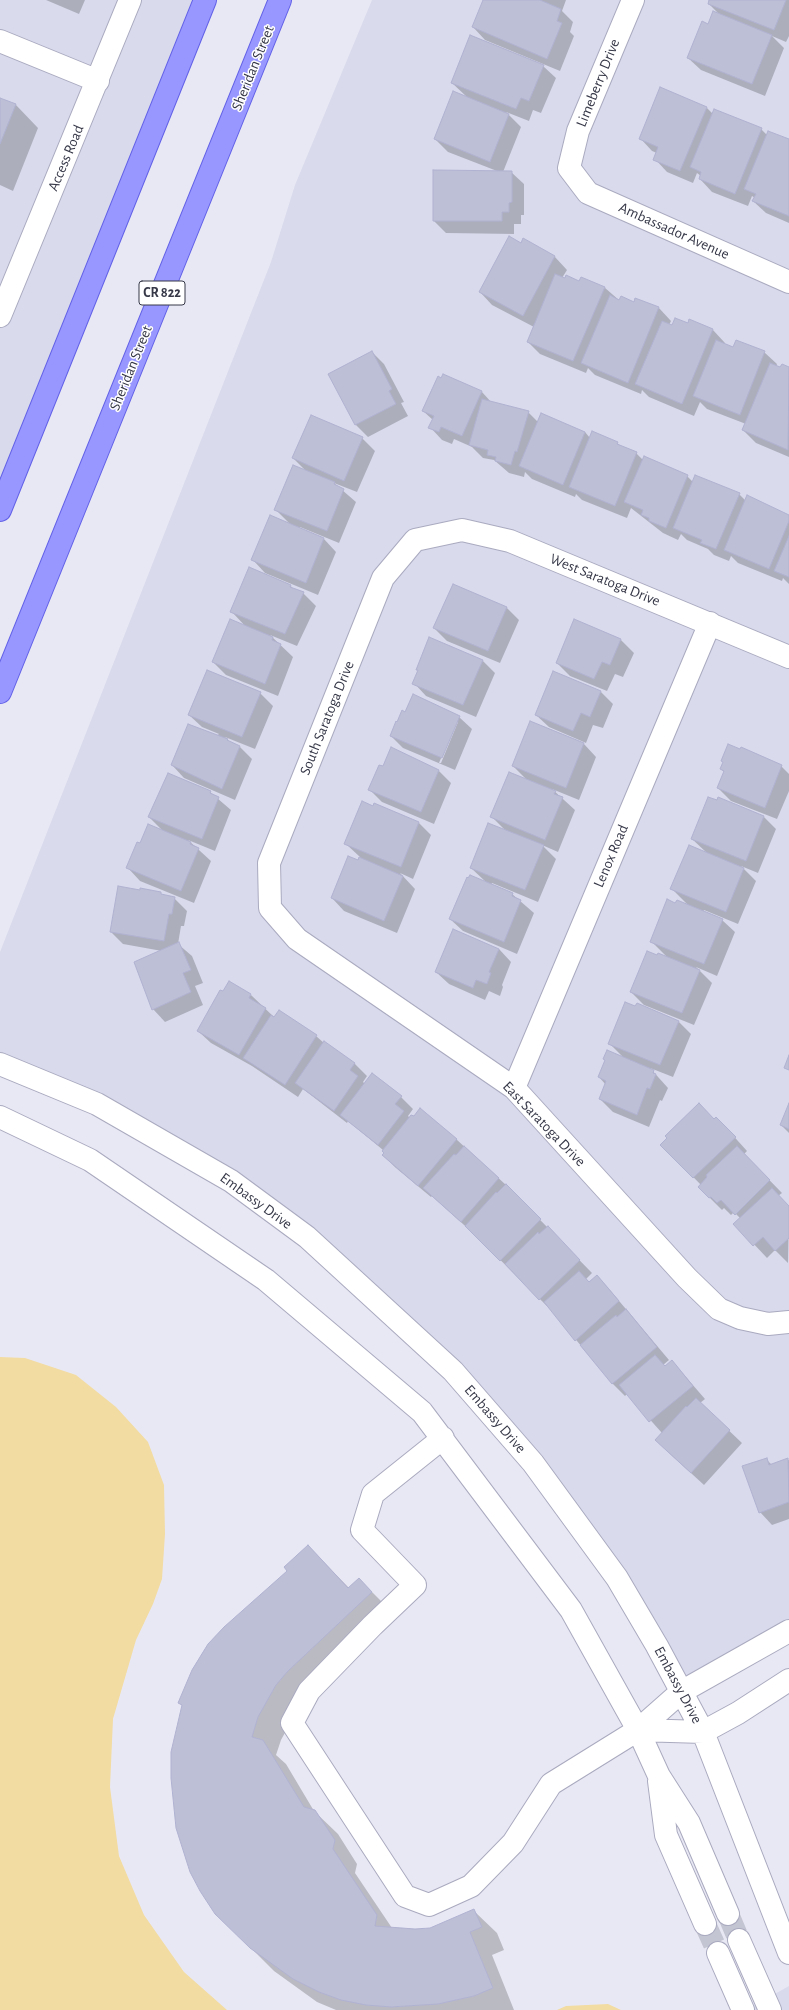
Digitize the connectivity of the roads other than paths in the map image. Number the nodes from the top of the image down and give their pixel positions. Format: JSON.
{"nodes":[{"id":1,"x":130,"y":0,"type":"edge"},
{"id":2,"x":206,"y":0,"type":"edge"},
{"id":3,"x":280,"y":0,"type":"edge"},
{"id":4,"x":633,"y":0,"type":"edge"},
{"id":5,"x":0,"y":41,"type":"edge"},
{"id":6,"x":98,"y":81,"type":"junction"},
{"id":7,"x":569,"y":168,"type":"joint"},
{"id":8,"x":789,"y":282,"type":"edge"},
{"id":9,"x":0,"y":316,"type":"edge"},
{"id":10,"x":0,"y":510,"type":"edge"},
{"id":11,"x":415,"y":540,"type":"joint"},
{"id":12,"x":710,"y":623,"type":"junction"},
{"id":13,"x":789,"y":657,"type":"edge"},
{"id":14,"x":0,"y":692,"type":"edge"},
{"id":15,"x":270,"y":908,"type":"joint"},
{"id":16,"x":0,"y":1064,"type":"edge"},
{"id":17,"x":514,"y":1088,"type":"junction"},
{"id":18,"x":0,"y":1117,"type":"edge"},
{"id":19,"x":789,"y":1322,"type":"edge"},
{"id":20,"x":443,"y":1438,"type":"junction"},
{"id":21,"x":789,"y":1631,"type":"edge"},
{"id":22,"x":789,"y":1680,"type":"edge"},
{"id":23,"x":681,"y":1692,"type":"junction"},
{"id":24,"x":638,"y":1730,"type":"junction"},
{"id":25,"x":703,"y":1732,"type":"junction"},
{"id":26,"x":658,"y":1776,"type":"junction"},
{"id":27,"x":728,"y":1914,"type":"tunnel mouth"},
{"id":28,"x":705,"y":1924,"type":"tunnel mouth"},
{"id":29,"x":740,"y":1940,"type":"tunnel mouth"},
{"id":30,"x":718,"y":1953,"type":"tunnel mouth"},
{"id":31,"x":789,"y":1953,"type":"edge"},
{"id":32,"x":743,"y":2010,"type":"edge"},
{"id":33,"x":770,"y":2010,"type":"edge"}],
"edges":[{"from":1,"to":6,"type":"street","name":"Access Road"},
{"from":2,"to":10,"type":"main road"},
{"from":3,"to":14,"type":"main road","name":"Sheridan Street","number":"CR 822"},
{"from":4,"to":7,"type":"street","name":"Limeberry Drive"},
{"from":5,"to":6,"type":"street"},
{"from":6,"to":9,"type":"street","name":"Access Road"},
{"from":7,"to":8,"type":"street","name":"Ambassador Avenue"},
{"from":11,"to":12,"type":"street","name":"West Saratoga Drive"},
{"from":11,"to":15,"type":"street","name":"South Saratoga Drive"},
{"from":12,"to":13,"type":"street","name":"West Saratoga Drive"},
{"from":12,"to":17,"type":"street","name":"Lenox Road"},
{"from":15,"to":17,"type":"street","name":"East Saratoga Drive"},
{"from":16,"to":23,"type":"street","name":"Embassy Drive"},
{"from":17,"to":19,"type":"street","name":"East Saratoga Drive"},
{"from":18,"to":20,"type":"street"},
{"from":20,"to":24,"type":"street"},
{"from":20,"to":24,"type":"street"},
{"from":21,"to":23,"type":"street"},
{"from":22,"to":25,"type":"street"},
{"from":23,"to":24,"type":"street"},
{"from":23,"to":25,"type":"street","name":"Embassy Drive"},
{"from":24,"to":25,"type":"street"},
{"from":24,"to":26,"type":"street"},
{"from":25,"to":31,"type":"street","name":"Embassy Drive"},
{"from":26,"to":27,"type":"street"},
{"from":26,"to":28,"type":"street"},
{"from":29,"to":33,"type":"street"},
{"from":30,"to":32,"type":"street"}]}
